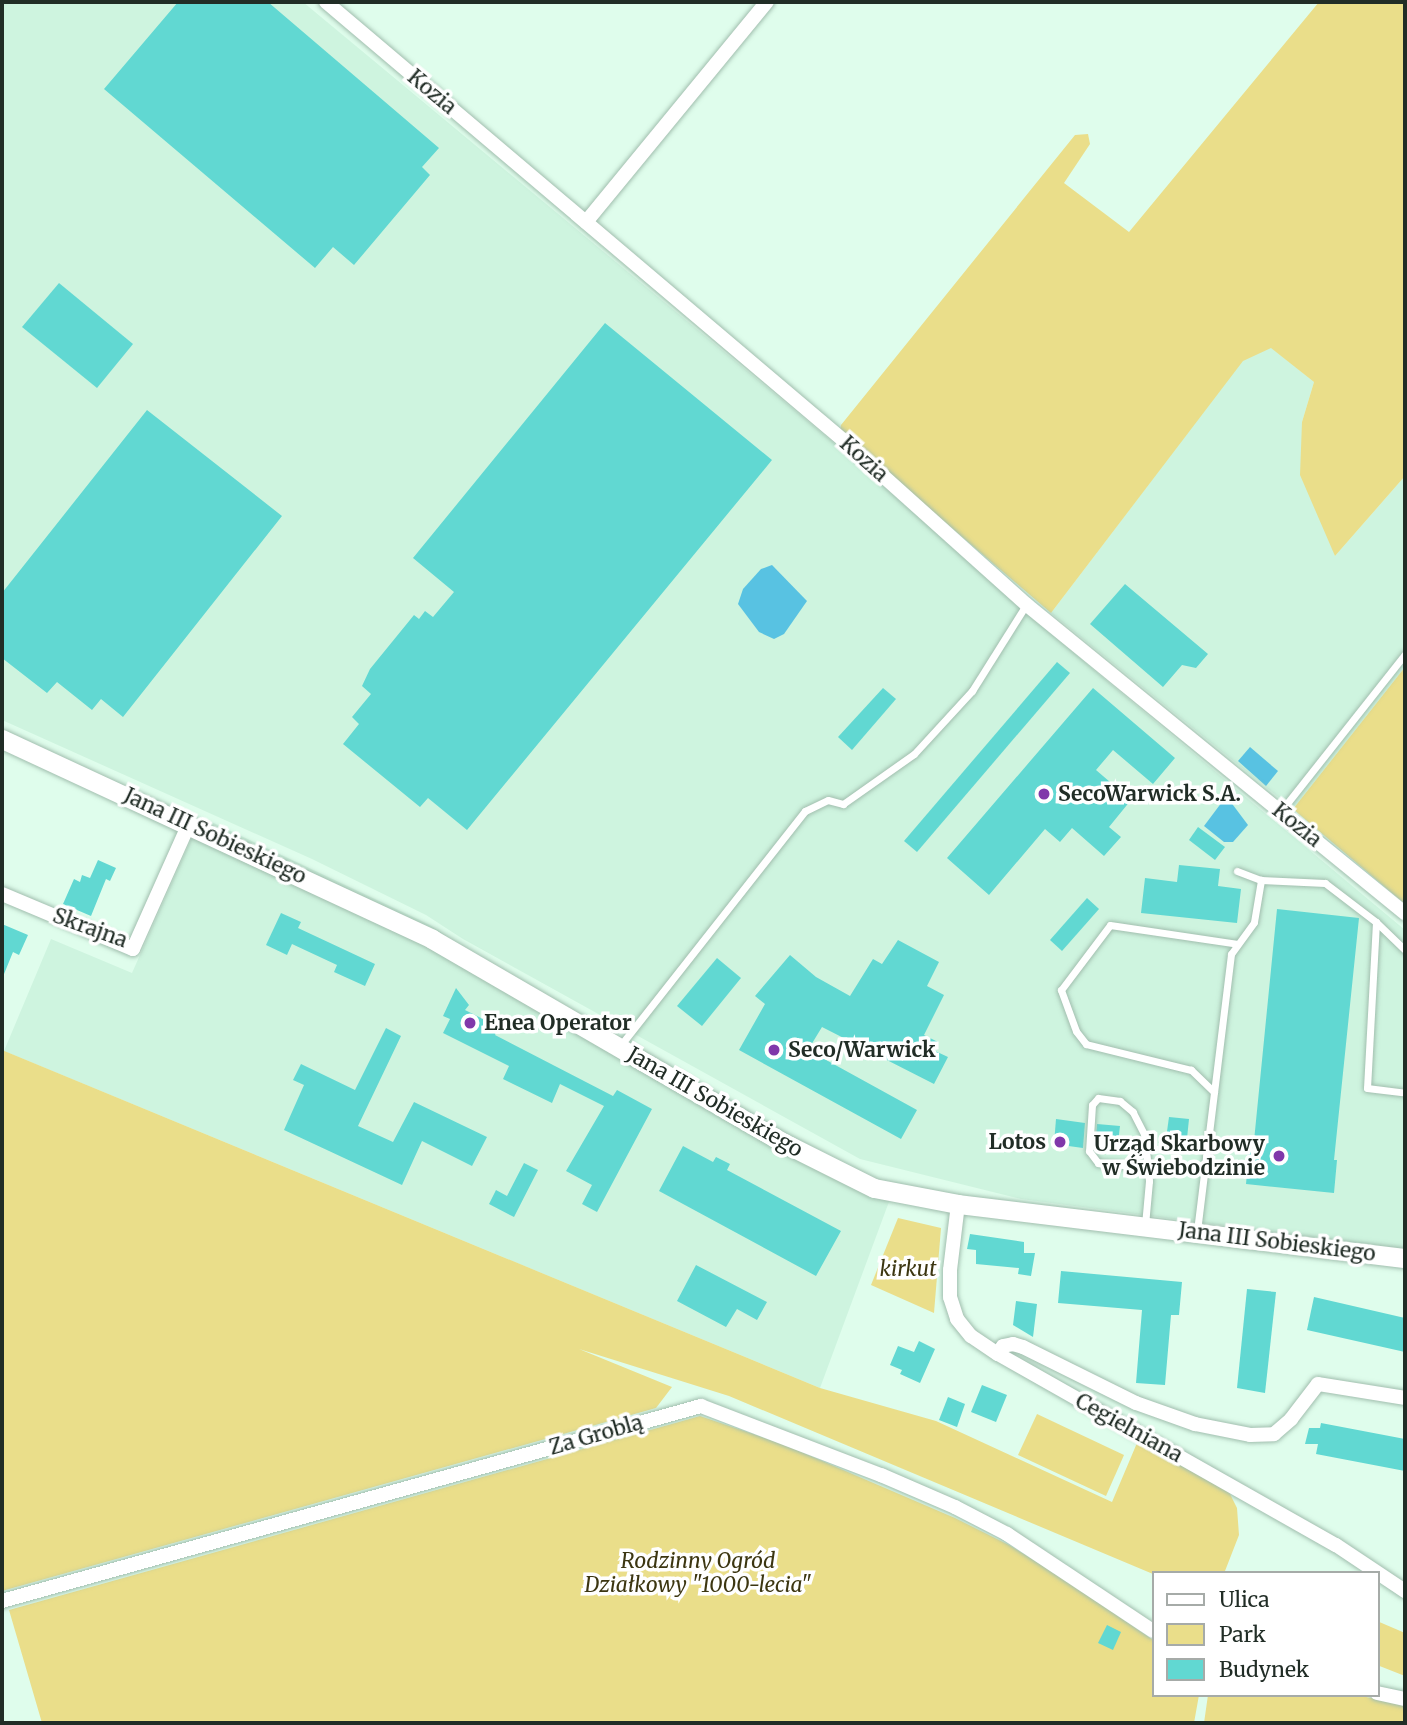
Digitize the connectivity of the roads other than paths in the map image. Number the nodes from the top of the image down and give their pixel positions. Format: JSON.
{"nodes":[{"id":1,"x":326,"y":2,"type":"edge"},
{"id":2,"x":767,"y":2,"type":"edge"},
{"id":3,"x":586,"y":222,"type":"junction"},
{"id":4,"x":1027,"y":605,"type":"junction"},
{"id":5,"x":1405,"y":653,"type":"edge"},
{"id":6,"x":2,"y":738,"type":"edge"},
{"id":7,"x":1281,"y":811,"type":"junction"},
{"id":8,"x":188,"y":824,"type":"junction"},
{"id":9,"x":1237,"y":871,"type":"dead end"},
{"id":10,"x":1261,"y":880,"type":"junction"},
{"id":11,"x":2,"y":894,"type":"edge"},
{"id":12,"x":1405,"y":913,"type":"edge"},
{"id":13,"x":1376,"y":922,"type":"junction"},
{"id":14,"x":1238,"y":944,"type":"junction"},
{"id":15,"x":1405,"y":950,"type":"edge"},
{"id":16,"x":619,"y":1047,"type":"junction"},
{"id":17,"x":1214,"y":1092,"type":"junction"},
{"id":18,"x":1405,"y":1093,"type":"edge"},
{"id":19,"x":1148,"y":1167,"type":"junction"},
{"id":20,"x":958,"y":1204,"type":"junction"},
{"id":21,"x":1145,"y":1226,"type":"junction"},
{"id":22,"x":1197,"y":1232,"type":"junction"},
{"id":23,"x":1405,"y":1258,"type":"edge"},
{"id":24,"x":998,"y":1354,"type":"junction"},
{"id":25,"x":1405,"y":1398,"type":"edge"},
{"id":26,"x":1375,"y":1571,"type":"edge"},
{"id":27,"x":1379,"y":1574,"type":"edge"},
{"id":28,"x":1405,"y":1591,"type":"edge"},
{"id":29,"x":2,"y":1601,"type":"edge"},
{"id":30,"x":1152,"y":1630,"type":"edge"},
{"id":31,"x":1379,"y":1693,"type":"edge"},
{"id":32,"x":1405,"y":1699,"type":"edge"}],
"edges":[{"from":1,"to":3,"type":"street","name":"Kozia"},
{"from":2,"to":3,"type":"street"},
{"from":3,"to":4,"type":"street","name":"Kozia"},
{"from":4,"to":7,"type":"street","name":"Kozia"},
{"from":4,"to":16,"type":"lane"},
{"from":5,"to":7,"type":"lane"},
{"from":6,"to":8,"type":"street","name":"Jana III Sobieskiego"},
{"from":7,"to":12,"type":"street","name":"Kozia"},
{"from":8,"to":11,"type":"street","name":"Skrajna"},
{"from":8,"to":16,"type":"street","name":"Jana III Sobieskiego"},
{"from":9,"to":10,"type":"lane"},
{"from":10,"to":13,"type":"lane"},
{"from":10,"to":14,"type":"lane"},
{"from":13,"to":15,"type":"lane"},
{"from":13,"to":18,"type":"lane"},
{"from":14,"to":17,"type":"lane"},
{"from":14,"to":17,"type":"lane"},
{"from":16,"to":20,"type":"street","name":"Jana III Sobieskiego"},
{"from":17,"to":22,"type":"lane"},
{"from":19,"to":19,"type":"lane"},
{"from":19,"to":21,"type":"lane"},
{"from":20,"to":21,"type":"street","name":"Jana III Sobieskiego"},
{"from":20,"to":24,"type":"street","name":"Cegielniana"},
{"from":21,"to":22,"type":"street","name":"Jana III Sobieskiego"},
{"from":22,"to":23,"type":"street","name":"Jana III Sobieskiego"},
{"from":24,"to":25,"type":"street"},
{"from":24,"to":26,"type":"street","name":"Cegielniana"},
{"from":27,"to":28,"type":"street","name":"Cegielniana"},
{"from":29,"to":30,"type":"street","name":"Za Groblą"},
{"from":31,"to":32,"type":"street"}]}
